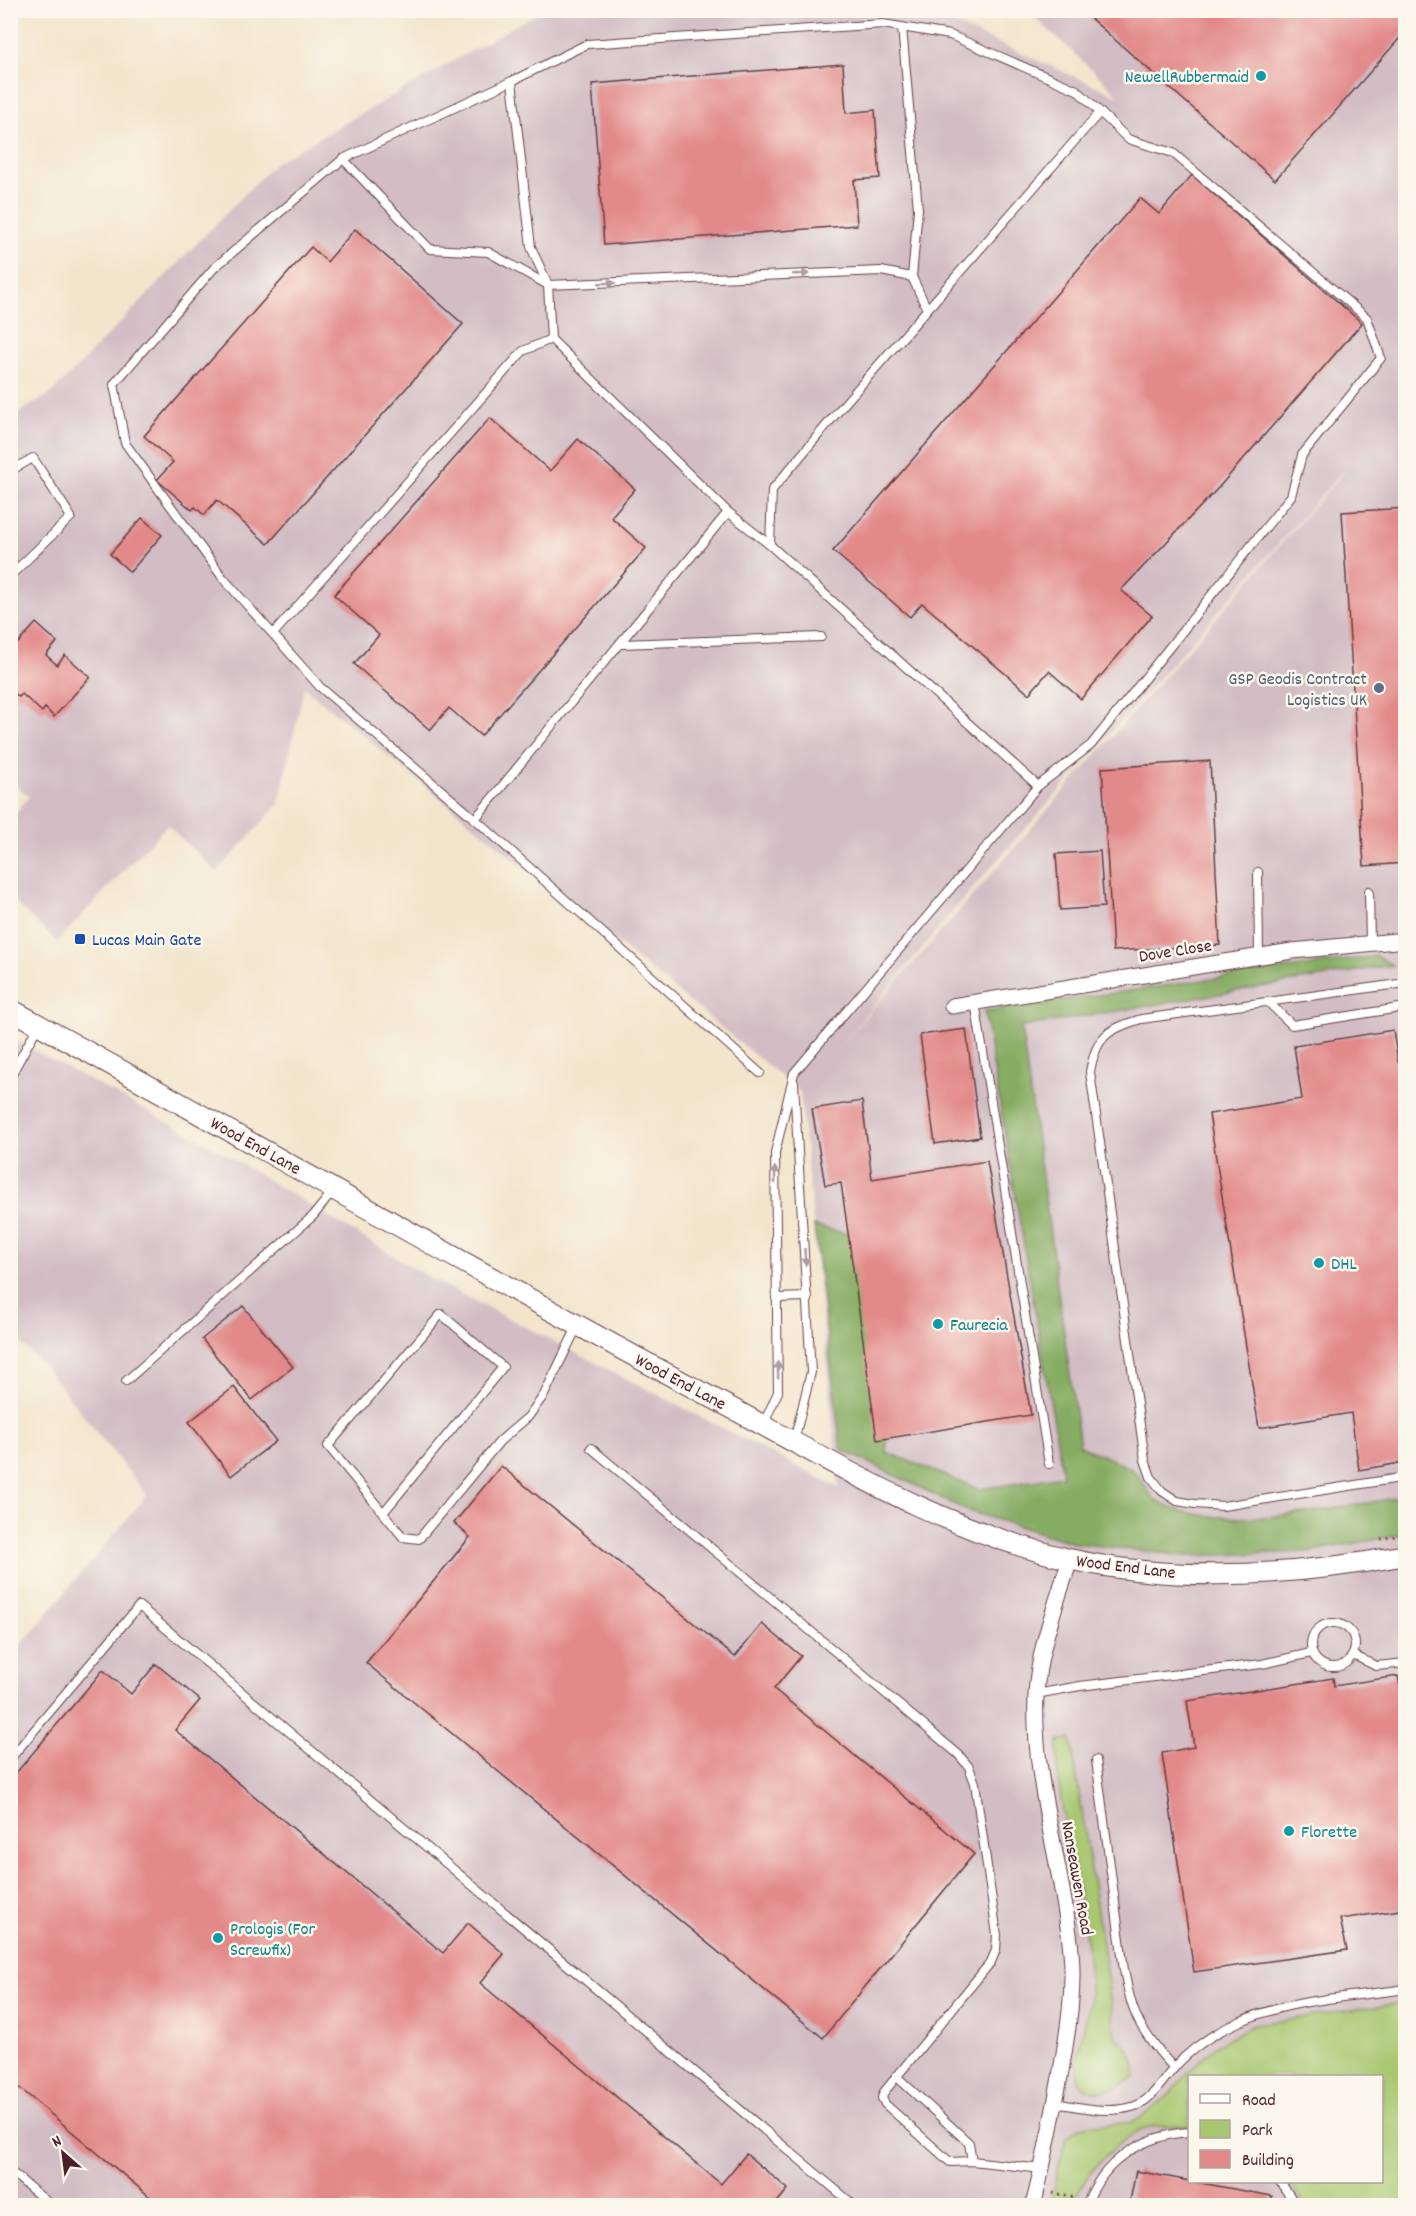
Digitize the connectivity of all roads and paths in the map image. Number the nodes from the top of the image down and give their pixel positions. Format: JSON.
{"nodes":[{"id":1,"x":902,"y":27,"type":"junction"},
{"id":2,"x":512,"y":81,"type":"junction"},
{"id":3,"x":1100,"y":112,"type":"junction"},
{"id":4,"x":343,"y":159,"type":"junction"},
{"id":5,"x":912,"y":277,"type":"junction"},
{"id":6,"x":548,"y":285,"type":"junction"},
{"id":7,"x":927,"y":309,"type":"junction"},
{"id":8,"x":551,"y":339,"type":"junction"},
{"id":9,"x":10,"y":471,"type":"edge"},
{"id":10,"x":728,"y":512,"type":"junction"},
{"id":11,"x":770,"y":545,"type":"junction"},
{"id":12,"x":10,"y":576,"type":"edge"},
{"id":13,"x":273,"y":634,"type":"junction"},
{"id":14,"x":821,"y":637,"type":"dead end"},
{"id":15,"x":621,"y":644,"type":"junction"},
{"id":16,"x":1038,"y":786,"type":"junction"},
{"id":17,"x":475,"y":819,"type":"junction"},
{"id":18,"x":1258,"y":872,"type":"dead end"},
{"id":19,"x":1369,"y":891,"type":"dead end"},
{"id":20,"x":1406,"y":940,"type":"edge"},
{"id":21,"x":1370,"y":943,"type":"junction"},
{"id":22,"x":1259,"y":956,"type":"junction"},
{"id":23,"x":1406,"y":983,"type":"edge"},
{"id":24,"x":975,"y":1002,"type":"junction"},
{"id":25,"x":1268,"y":1002,"type":"junction"},
{"id":26,"x":952,"y":1006,"type":"dead end"},
{"id":27,"x":1406,"y":1007,"type":"edge"},
{"id":28,"x":10,"y":1009,"type":"edge"},
{"id":29,"x":39,"y":1024,"type":"junction"},
{"id":30,"x":794,"y":1072,"type":"junction"},
{"id":31,"x":760,"y":1074,"type":"dead end"},
{"id":32,"x":10,"y":1077,"type":"edge"},
{"id":33,"x":334,"y":1189,"type":"junction"},
{"id":34,"x":808,"y":1297,"type":"junction"},
{"id":35,"x":776,"y":1298,"type":"junction"},
{"id":36,"x":578,"y":1325,"type":"junction"},
{"id":37,"x":126,"y":1381,"type":"dead end"},
{"id":38,"x":763,"y":1425,"type":"junction"},
{"id":39,"x":795,"y":1434,"type":"junction"},
{"id":40,"x":591,"y":1448,"type":"dead end"},
{"id":41,"x":1049,"y":1464,"type":"dead end"},
{"id":42,"x":1406,"y":1477,"type":"edge"},
{"id":43,"x":383,"y":1513,"type":"junction"},
{"id":44,"x":1406,"y":1534,"type":"edge"},
{"id":45,"x":1372,"y":1540,"type":"dead end"},
{"id":46,"x":1406,"y":1555,"type":"edge"},
{"id":47,"x":1070,"y":1559,"type":"junction"},
{"id":48,"x":1311,"y":1653,"type":"junction"},
{"id":49,"x":1353,"y":1655,"type":"junction"},
{"id":50,"x":1406,"y":1663,"type":"edge"},
{"id":51,"x":1036,"y":1694,"type":"junction"},
{"id":52,"x":10,"y":1759,"type":"edge"},
{"id":53,"x":1096,"y":1760,"type":"dead end"},
{"id":54,"x":1406,"y":1989,"type":"edge"},
{"id":55,"x":1174,"y":2068,"type":"junction"},
{"id":56,"x":896,"y":2076,"type":"junction"},
{"id":57,"x":1055,"y":2103,"type":"junction"},
{"id":58,"x":1188,"y":2132,"type":"edge"},
{"id":59,"x":972,"y":2161,"type":"junction"},
{"id":60,"x":1042,"y":2169,"type":"junction"},
{"id":61,"x":10,"y":2171,"type":"edge"},
{"id":62,"x":1281,"y":2183,"type":"edge"},
{"id":63,"x":52,"y":2205,"type":"edge"},
{"id":64,"x":855,"y":2205,"type":"edge"},
{"id":65,"x":1033,"y":2205,"type":"edge"},
{"id":66,"x":1086,"y":2205,"type":"edge"},
{"id":67,"x":1297,"y":2205,"type":"edge"}],
"edges":[{"from":1,"to":2,"type":"lane"},
{"from":1,"to":3,"type":"lane"},
{"from":1,"to":5,"type":"lane"},
{"from":2,"to":4,"type":"lane"},
{"from":2,"to":6,"type":"lane"},
{"from":3,"to":7,"type":"lane"},
{"from":3,"to":16,"type":"lane"},
{"from":4,"to":6,"type":"lane"},
{"from":4,"to":13,"type":"lane"},
{"from":6,"to":5,"type":"lane","one_way":true},
{"from":5,"to":7,"type":"lane"},
{"from":6,"to":8,"type":"lane"},
{"from":7,"to":11,"type":"lane"},
{"from":8,"to":10,"type":"lane"},
{"from":8,"to":13,"type":"lane"},
{"from":9,"to":12,"type":"lane"},
{"from":10,"to":11,"type":"lane"},
{"from":10,"to":15,"type":"lane"},
{"from":11,"to":16,"type":"lane"},
{"from":13,"to":17,"type":"lane"},
{"from":14,"to":15,"type":"lane"},
{"from":15,"to":17,"type":"lane"},
{"from":16,"to":30,"type":"lane"},
{"from":17,"to":31,"type":"lane"},
{"from":18,"to":22,"type":"lane"},
{"from":19,"to":21,"type":"lane"},
{"from":20,"to":21,"type":"street","name":"Dove Close"},
{"from":21,"to":22,"type":"street","name":"Dove Close"},
{"from":22,"to":24,"type":"street","name":"Dove Close"},
{"from":23,"to":25,"type":"lane"},
{"from":24,"to":26,"type":"street","name":"Dove Close"},
{"from":24,"to":41,"type":"lane"},
{"from":25,"to":27,"type":"lane"},
{"from":25,"to":42,"type":"lane"},
{"from":28,"to":29,"type":"street","name":"Wood End Lane"},
{"from":29,"to":32,"type":"lane"},
{"from":29,"to":33,"type":"street","name":"Wood End Lane"},
{"from":30,"to":34,"type":"lane","one_way":true},
{"from":35,"to":30,"type":"lane","one_way":true},
{"from":33,"to":36,"type":"street","name":"Wood End Lane"},
{"from":33,"to":37,"type":"lane"},
{"from":34,"to":35,"type":"lane"},
{"from":34,"to":39,"type":"lane"},
{"from":38,"to":35,"type":"lane","one_way":true},
{"from":36,"to":38,"type":"street","name":"Wood End Lane"},
{"from":36,"to":43,"type":"lane"},
{"from":38,"to":39,"type":"street","name":"Wood End Lane"},
{"from":39,"to":47,"type":"street","name":"Wood End Lane"},
{"from":40,"to":56,"type":"lane"},
{"from":43,"to":43,"type":"lane"},
{"from":44,"to":45,"type":"path"},
{"from":46,"to":47,"type":"street","name":"Wood End Lane"},
{"from":47,"to":51,"type":"street","name":"Nanseawen Road"},
{"from":48,"to":49,"type":"lane"},
{"from":48,"to":49,"type":"lane"},
{"from":48,"to":51,"type":"lane"},
{"from":49,"to":50,"type":"lane"},
{"from":51,"to":57,"type":"street","name":"Nanseawen Road"},
{"from":52,"to":64,"type":"lane"},
{"from":53,"to":55,"type":"lane"},
{"from":54,"to":55,"type":"lane"},
{"from":55,"to":57,"type":"lane"},
{"from":56,"to":59,"type":"lane"},
{"from":56,"to":59,"type":"lane"},
{"from":57,"to":60,"type":"street","name":"Nanseawen Road"},
{"from":58,"to":66,"type":"lane"},
{"from":59,"to":60,"type":"lane"},
{"from":60,"to":65,"type":"street","name":"Nanseawen Road"},
{"from":61,"to":63,"type":"lane"},
{"from":62,"to":67,"type":"lane"}]}
